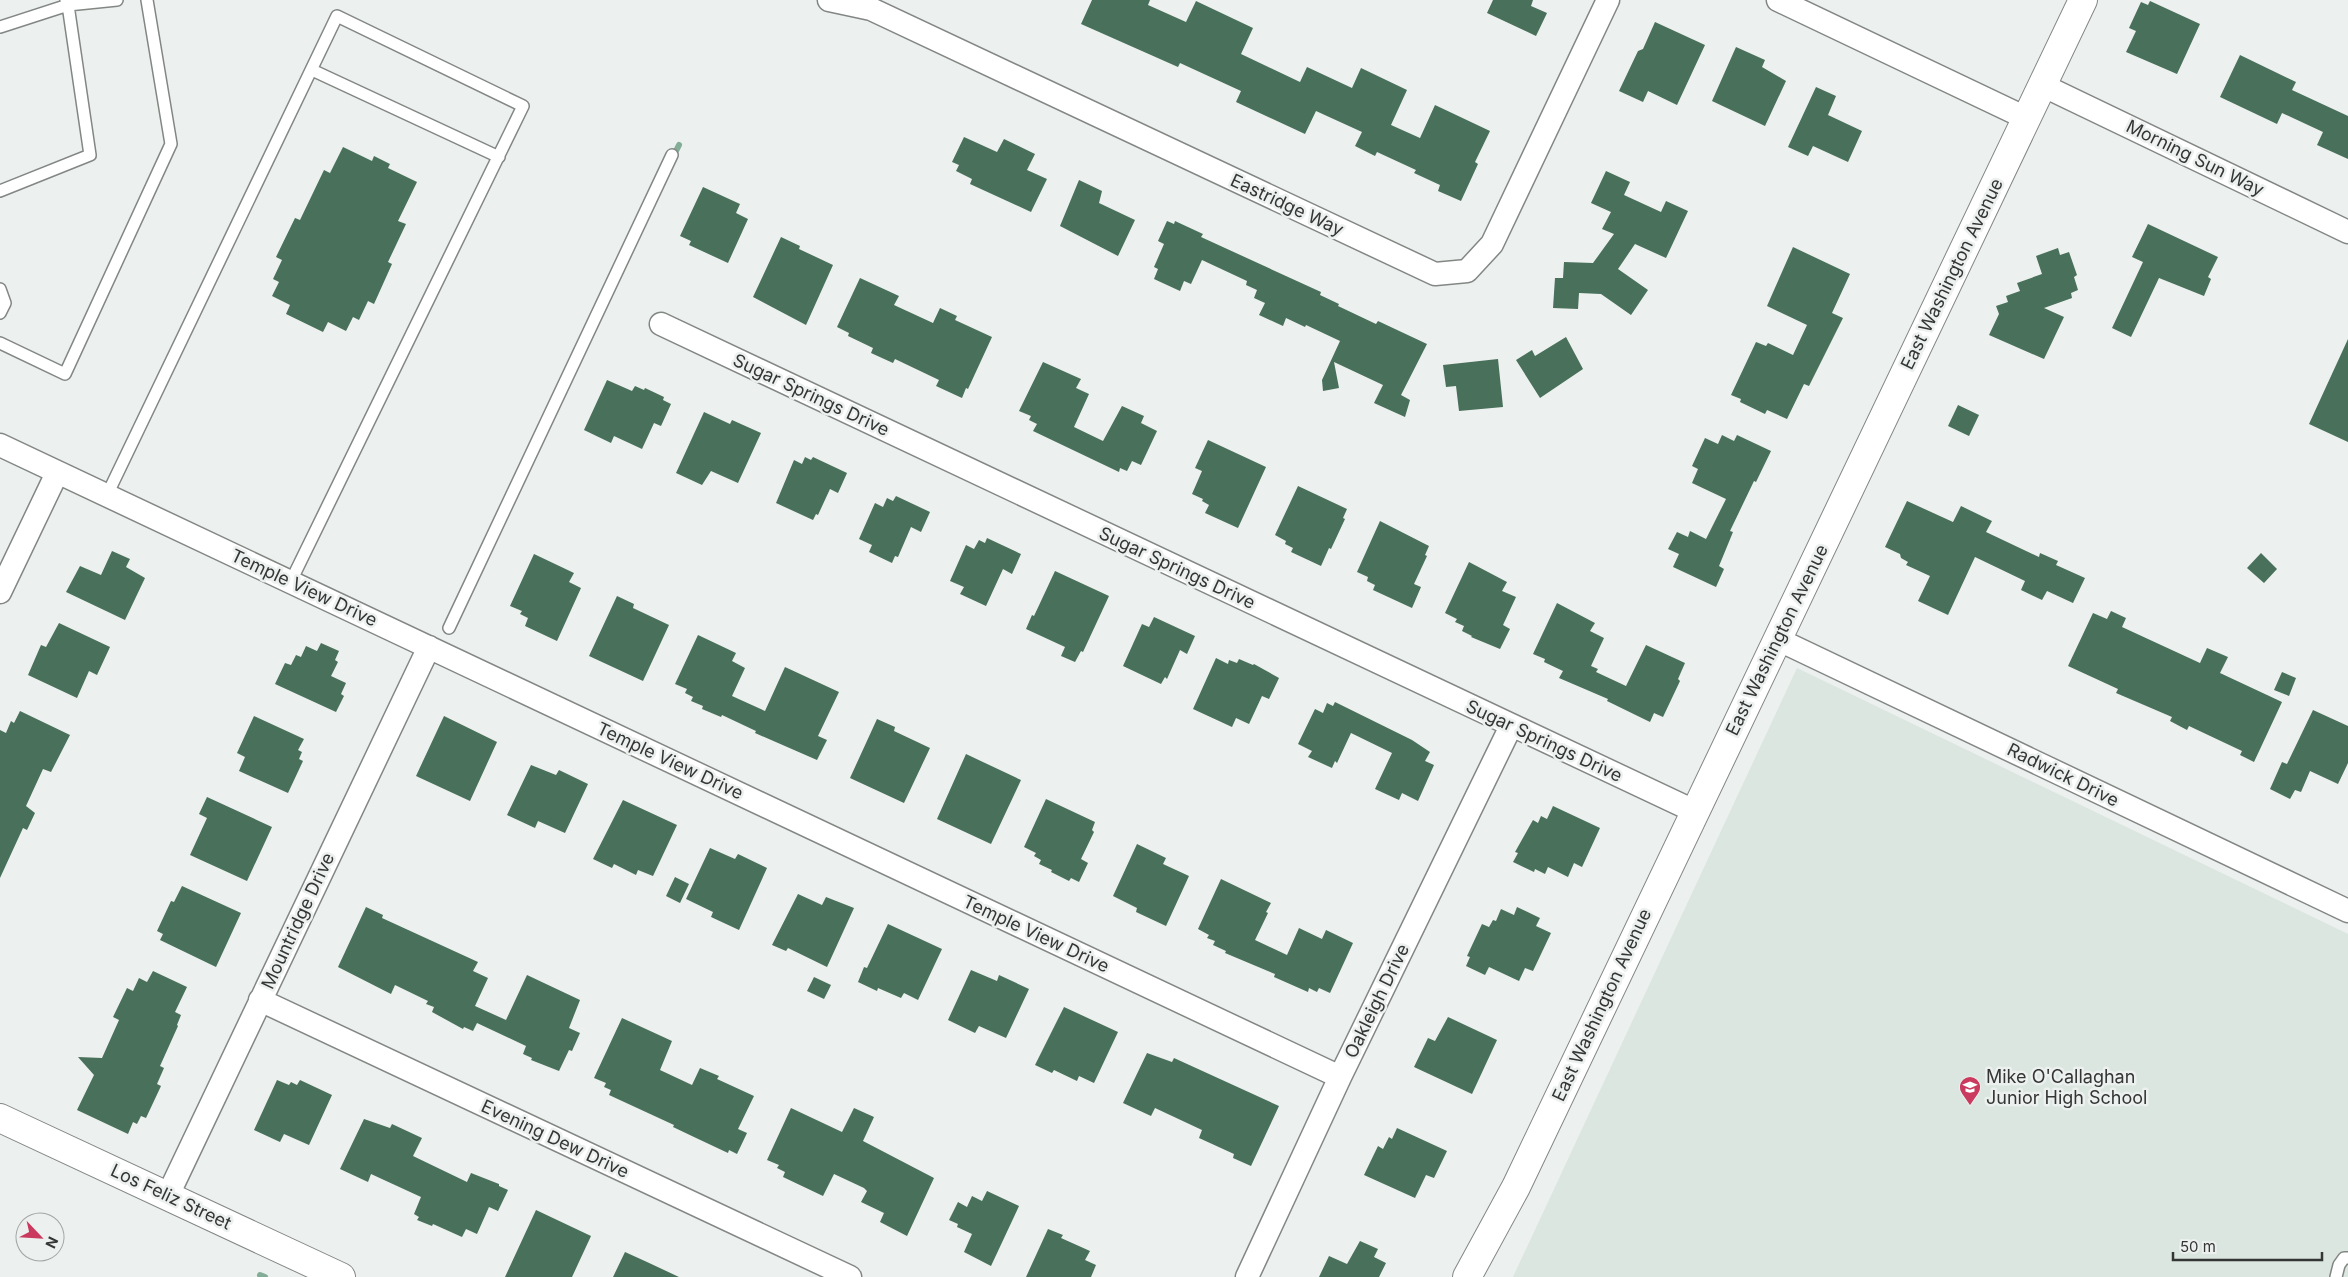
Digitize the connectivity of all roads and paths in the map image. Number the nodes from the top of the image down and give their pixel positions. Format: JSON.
{"nodes":[{"id":1,"x":117,"y":0,"type":"edge"},
{"id":2,"x":147,"y":0,"type":"edge"},
{"id":3,"x":829,"y":0,"type":"edge"},
{"id":4,"x":1608,"y":0,"type":"edge"},
{"id":5,"x":1778,"y":0,"type":"edge"},
{"id":6,"x":2083,"y":0,"type":"edge"},
{"id":7,"x":67,"y":2,"type":"edge"},
{"id":8,"x":0,"y":27,"type":"edge"},
{"id":9,"x":312,"y":70,"type":"junction"},
{"id":10,"x":2042,"y":85,"type":"junction"},
{"id":11,"x":2026,"y":118,"type":"junction"},
{"id":12,"x":672,"y":155,"type":"dead end"},
{"id":13,"x":498,"y":157,"type":"junction"},
{"id":14,"x":0,"y":191,"type":"edge"},
{"id":15,"x":2348,"y":232,"type":"edge"},
{"id":16,"x":0,"y":288,"type":"edge"},
{"id":17,"x":0,"y":313,"type":"edge"},
{"id":18,"x":661,"y":324,"type":"dead end"},
{"id":19,"x":0,"y":343,"type":"edge"},
{"id":20,"x":0,"y":445,"type":"edge"},
{"id":21,"x":57,"y":473,"type":"junction"},
{"id":22,"x":106,"y":495,"type":"junction"},
{"id":23,"x":291,"y":581,"type":"junction"},
{"id":24,"x":0,"y":592,"type":"edge"},
{"id":25,"x":449,"y":628,"type":"dead end"},
{"id":26,"x":1778,"y":639,"type":"junction"},
{"id":27,"x":429,"y":647,"type":"junction"},
{"id":28,"x":1510,"y":726,"type":"junction"},
{"id":29,"x":1694,"y":811,"type":"junction"},
{"id":30,"x":2348,"y":911,"type":"edge"},
{"id":31,"x":260,"y":1000,"type":"junction"},
{"id":32,"x":1340,"y":1077,"type":"junction"},
{"id":33,"x":0,"y":1118,"type":"edge"},
{"id":34,"x":168,"y":1195,"type":"junction"},
{"id":35,"x":2348,"y":1258,"type":"edge"},
{"id":36,"x":341,"y":1277,"type":"edge"},
{"id":37,"x":850,"y":1277,"type":"edge"},
{"id":38,"x":1247,"y":1277,"type":"edge"},
{"id":39,"x":1467,"y":1277,"type":"edge"},
{"id":40,"x":2336,"y":1277,"type":"edge"}],
"edges":[{"from":1,"to":7,"type":"lane"},
{"from":2,"to":19,"type":"lane"},
{"from":3,"to":4,"type":"street","name":"Eastridge Way"},
{"from":5,"to":11,"type":"street"},
{"from":6,"to":10,"type":"street","name":"East Washington Avenue"},
{"from":7,"to":8,"type":"lane"},
{"from":7,"to":14,"type":"lane"},
{"from":9,"to":13,"type":"lane"},
{"from":9,"to":13,"type":"lane"},
{"from":9,"to":22,"type":"lane"},
{"from":10,"to":11,"type":"street","name":"East Washington Avenue"},
{"from":10,"to":15,"type":"street","name":"Morning Sun Way"},
{"from":11,"to":26,"type":"street","name":"East Washington Avenue"},
{"from":12,"to":25,"type":"lane"},
{"from":13,"to":23,"type":"lane"},
{"from":16,"to":17,"type":"lane"},
{"from":18,"to":28,"type":"street","name":"Sugar Springs Drive"},
{"from":20,"to":21,"type":"street","name":"Temple View Drive"},
{"from":21,"to":22,"type":"street","name":"Temple View Drive"},
{"from":21,"to":24,"type":"street"},
{"from":22,"to":23,"type":"street","name":"Temple View Drive"},
{"from":23,"to":27,"type":"street","name":"Temple View Drive"},
{"from":26,"to":29,"type":"street","name":"East Washington Avenue"},
{"from":26,"to":30,"type":"street","name":"Radwick Drive"},
{"from":27,"to":31,"type":"street","name":"Mountridge Drive"},
{"from":27,"to":32,"type":"street","name":"Temple View Drive"},
{"from":28,"to":29,"type":"street","name":"Sugar Springs Drive"},
{"from":28,"to":32,"type":"street","name":"Oakleigh Drive"},
{"from":29,"to":39,"type":"street","name":"East Washington Avenue"},
{"from":31,"to":34,"type":"street","name":"Mountridge Drive"},
{"from":31,"to":37,"type":"street","name":"Evening Dew Drive"},
{"from":32,"to":38,"type":"street","name":"Oakleigh Drive"},
{"from":33,"to":34,"type":"street","name":"Los Feliz Street"},
{"from":34,"to":36,"type":"street","name":"Los Feliz Street"},
{"from":35,"to":40,"type":"lane"}]}
